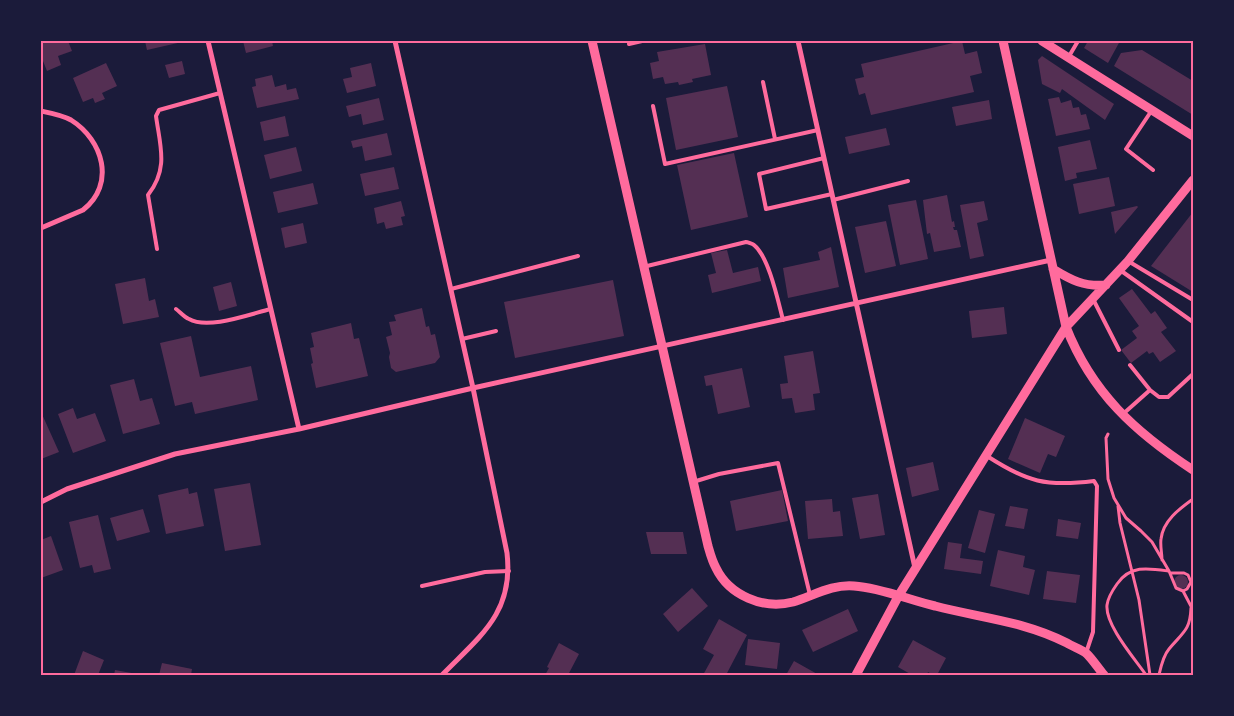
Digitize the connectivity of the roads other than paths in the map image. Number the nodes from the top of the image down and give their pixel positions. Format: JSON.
{"nodes":[{"id":1,"x":208,"y":41,"type":"edge"},
{"id":2,"x":396,"y":41,"type":"edge"},
{"id":3,"x":592,"y":41,"type":"edge"},
{"id":4,"x":642,"y":41,"type":"edge"},
{"id":5,"x":798,"y":41,"type":"edge"},
{"id":6,"x":841,"y":41,"type":"edge"},
{"id":7,"x":856,"y":41,"type":"edge"},
{"id":8,"x":1003,"y":41,"type":"edge"},
{"id":9,"x":1042,"y":41,"type":"edge"},
{"id":10,"x":1078,"y":41,"type":"edge"},
{"id":11,"x":630,"y":44,"type":"dead end"},
{"id":12,"x":1068,"y":58,"type":"junction"},
{"id":13,"x":763,"y":82,"type":"dead end"},
{"id":14,"x":220,"y":93,"type":"junction"},
{"id":15,"x":653,"y":106,"type":"dead end"},
{"id":16,"x":1152,"y":110,"type":"junction"},
{"id":17,"x":41,"y":111,"type":"edge"},
{"id":18,"x":818,"y":130,"type":"junction"},
{"id":19,"x":1193,"y":136,"type":"edge"},
{"id":20,"x":776,"y":140,"type":"junction"},
{"id":21,"x":824,"y":158,"type":"junction"},
{"id":22,"x":1153,"y":170,"type":"dead end"},
{"id":23,"x":1193,"y":180,"type":"edge"},
{"id":24,"x":908,"y":181,"type":"dead end"},
{"id":25,"x":833,"y":197,"type":"junction"},
{"id":26,"x":41,"y":228,"type":"edge"},
{"id":27,"x":157,"y":249,"type":"dead end"},
{"id":28,"x":578,"y":256,"type":"dead end"},
{"id":29,"x":1128,"y":261,"type":"junction"},
{"id":30,"x":1052,"y":264,"type":"junction"},
{"id":31,"x":643,"y":266,"type":"junction"},
{"id":32,"x":1120,"y":270,"type":"junction"},
{"id":33,"x":1106,"y":285,"type":"junction"},
{"id":34,"x":451,"y":289,"type":"junction"},
{"id":35,"x":1093,"y":298,"type":"junction"},
{"id":36,"x":1193,"y":300,"type":"edge"},
{"id":37,"x":856,"y":304,"type":"junction"},
{"id":38,"x":176,"y":309,"type":"dead end"},
{"id":39,"x":271,"y":309,"type":"junction"},
{"id":40,"x":783,"y":320,"type":"junction"},
{"id":41,"x":1193,"y":322,"type":"edge"},
{"id":42,"x":1066,"y":327,"type":"junction"},
{"id":43,"x":496,"y":331,"type":"dead end"},
{"id":44,"x":462,"y":340,"type":"junction"},
{"id":45,"x":662,"y":347,"type":"junction"},
{"id":46,"x":1119,"y":350,"type":"dead end"},
{"id":47,"x":1130,"y":365,"type":"dead end"},
{"id":48,"x":1193,"y":374,"type":"edge"},
{"id":49,"x":473,"y":388,"type":"junction"},
{"id":50,"x":1150,"y":390,"type":"junction"},
{"id":51,"x":1122,"y":415,"type":"junction"},
{"id":52,"x":299,"y":429,"type":"junction"},
{"id":53,"x":986,"y":456,"type":"junction"},
{"id":54,"x":1193,"y":470,"type":"edge"},
{"id":55,"x":693,"y":482,"type":"junction"},
{"id":56,"x":41,"y":502,"type":"edge"},
{"id":57,"x":915,"y":570,"type":"junction"},
{"id":58,"x":509,"y":571,"type":"junction"},
{"id":59,"x":422,"y":586,"type":"dead end"},
{"id":60,"x":810,"y":595,"type":"junction"},
{"id":61,"x":899,"y":595,"type":"junction"},
{"id":62,"x":1086,"y":653,"type":"junction"},
{"id":63,"x":442,"y":675,"type":"edge"},
{"id":64,"x":856,"y":675,"type":"edge"},
{"id":65,"x":1104,"y":675,"type":"edge"}],
"edges":[{"from":1,"to":14,"type":"street"},
{"from":2,"to":34,"type":"street"},
{"from":3,"to":31,"type":"street"},
{"from":4,"to":11,"type":"lane"},
{"from":5,"to":18,"type":"street"},
{"from":6,"to":7,"type":"lane"},
{"from":8,"to":30,"type":"street"},
{"from":9,"to":12,"type":"street"},
{"from":10,"to":12,"type":"lane"},
{"from":12,"to":16,"type":"street"},
{"from":13,"to":20,"type":"lane"},
{"from":14,"to":27,"type":"lane"},
{"from":14,"to":39,"type":"street"},
{"from":15,"to":20,"type":"lane"},
{"from":16,"to":19,"type":"street"},
{"from":16,"to":22,"type":"lane"},
{"from":17,"to":26,"type":"street"},
{"from":18,"to":20,"type":"lane"},
{"from":18,"to":21,"type":"street"},
{"from":21,"to":25,"type":"street"},
{"from":21,"to":25,"type":"lane"},
{"from":23,"to":29,"type":"street"},
{"from":24,"to":25,"type":"lane"},
{"from":25,"to":37,"type":"street"},
{"from":28,"to":34,"type":"lane"},
{"from":29,"to":32,"type":"street"},
{"from":29,"to":36,"type":"lane"},
{"from":30,"to":33,"type":"street"},
{"from":30,"to":37,"type":"street"},
{"from":30,"to":42,"type":"street"},
{"from":31,"to":40,"type":"lane"},
{"from":31,"to":45,"type":"street"},
{"from":32,"to":33,"type":"street"},
{"from":32,"to":41,"type":"lane"},
{"from":33,"to":35,"type":"street"},
{"from":34,"to":44,"type":"street"},
{"from":35,"to":42,"type":"street"},
{"from":35,"to":46,"type":"lane"},
{"from":37,"to":40,"type":"street"},
{"from":37,"to":57,"type":"street"},
{"from":38,"to":39,"type":"lane"},
{"from":39,"to":52,"type":"street"},
{"from":40,"to":45,"type":"street"},
{"from":42,"to":51,"type":"street"},
{"from":42,"to":53,"type":"street"},
{"from":43,"to":44,"type":"lane"},
{"from":44,"to":49,"type":"street"},
{"from":45,"to":49,"type":"street"},
{"from":45,"to":55,"type":"street"},
{"from":47,"to":50,"type":"lane"},
{"from":48,"to":50,"type":"lane"},
{"from":49,"to":52,"type":"street"},
{"from":49,"to":58,"type":"street"},
{"from":50,"to":51,"type":"lane"},
{"from":51,"to":54,"type":"street"},
{"from":52,"to":56,"type":"street"},
{"from":53,"to":57,"type":"street"},
{"from":53,"to":62,"type":"lane"},
{"from":55,"to":60,"type":"street"},
{"from":55,"to":60,"type":"lane"},
{"from":57,"to":61,"type":"street"},
{"from":58,"to":59,"type":"lane"},
{"from":58,"to":63,"type":"street"},
{"from":60,"to":61,"type":"street"},
{"from":61,"to":62,"type":"street"},
{"from":61,"to":64,"type":"street"},
{"from":62,"to":65,"type":"street"}]}
